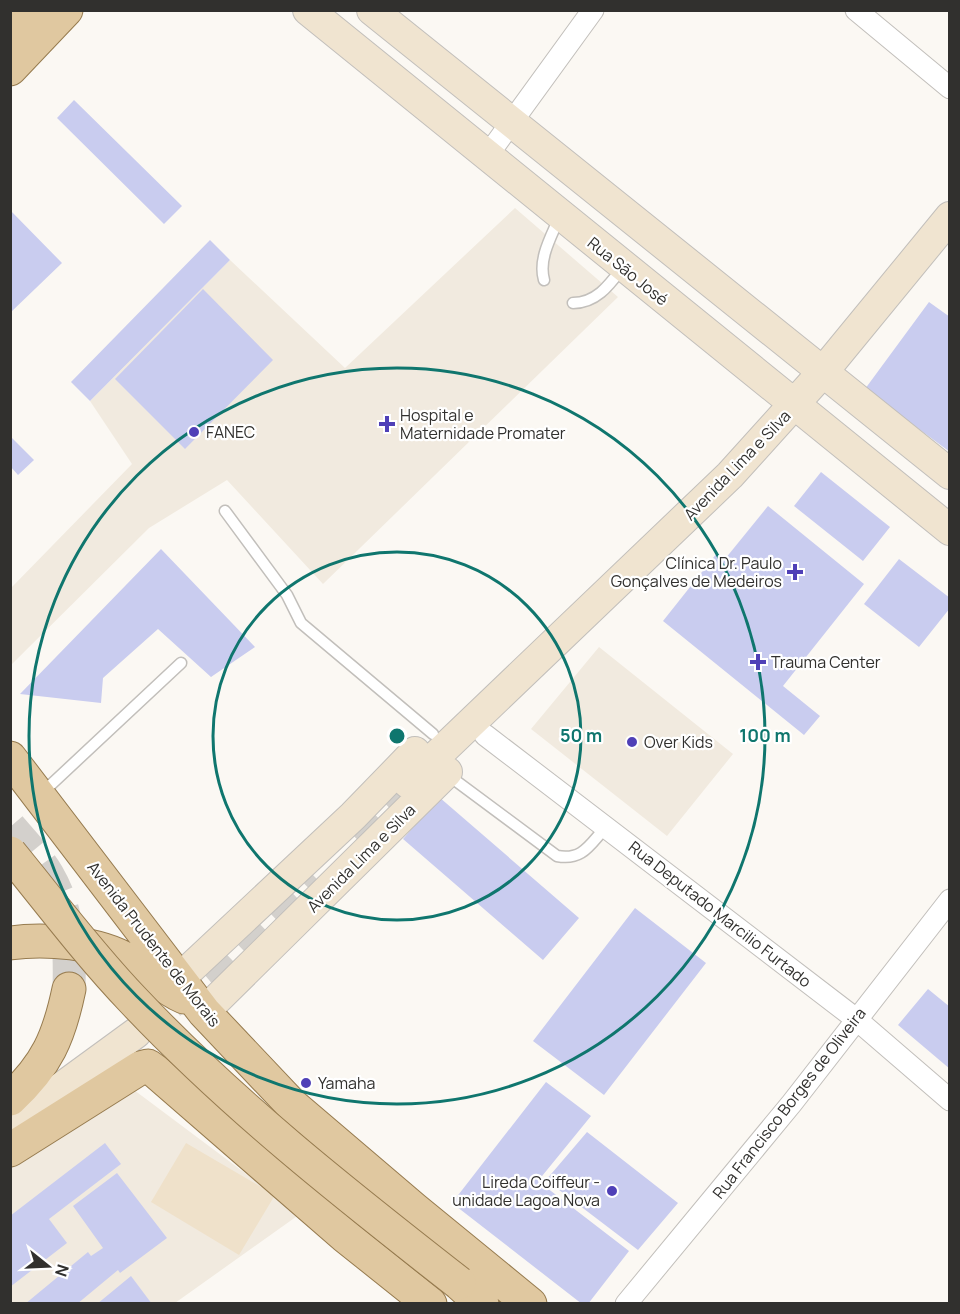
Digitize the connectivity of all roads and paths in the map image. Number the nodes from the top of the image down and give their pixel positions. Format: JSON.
{"nodes":[{"id":1,"x":308,"y":10,"type":"edge"},
{"id":2,"x":372,"y":10,"type":"edge"},
{"id":3,"x":593,"y":10,"type":"edge"},
{"id":4,"x":856,"y":10,"type":"edge"},
{"id":5,"x":63,"y":14,"type":"edge"},
{"id":6,"x":20,"y":24,"type":"edge"},
{"id":7,"x":10,"y":69,"type":"edge"},
{"id":8,"x":950,"y":88,"type":"edge"},
{"id":9,"x":510,"y":122,"type":"junction"},
{"id":10,"x":487,"y":156,"type":"junction"},
{"id":11,"x":560,"y":215,"type":"junction"},
{"id":12,"x":950,"y":217,"type":"edge"},
{"id":13,"x":623,"y":267,"type":"junction"},
{"id":14,"x":544,"y":280,"type":"dead end"},
{"id":15,"x":573,"y":303,"type":"dead end"},
{"id":16,"x":822,"y":373,"type":"junction"},
{"id":17,"x":794,"y":405,"type":"junction"},
{"id":18,"x":950,"y":474,"type":"edge"},
{"id":19,"x":225,"y":511,"type":"dead end"},
{"id":20,"x":950,"y":530,"type":"edge"},
{"id":21,"x":181,"y":663,"type":"dead end"},
{"id":22,"x":503,"y":692,"type":"junction"},
{"id":23,"x":433,"y":734,"type":"junction"},
{"id":24,"x":485,"y":735,"type":"junction"},
{"id":25,"x":10,"y":758,"type":"edge"},
{"id":26,"x":447,"y":773,"type":"junction"},
{"id":27,"x":408,"y":783,"type":"tunnel mouth"},
{"id":28,"x":39,"y":796,"type":"junction"},
{"id":29,"x":606,"y":827,"type":"junction"},
{"id":30,"x":10,"y":853,"type":"edge"},
{"id":31,"x":950,"y":900,"type":"edge"},
{"id":32,"x":10,"y":943,"type":"edge"},
{"id":33,"x":69,"y":989,"type":"tunnel mouth"},
{"id":34,"x":192,"y":998,"type":"junction"},
{"id":35,"x":856,"y":1019,"type":"junction"},
{"id":36,"x":136,"y":1032,"type":"tunnel mouth"},
{"id":37,"x":10,"y":1099,"type":"edge"},
{"id":38,"x":950,"y":1100,"type":"edge"},
{"id":39,"x":10,"y":1125,"type":"edge"},
{"id":40,"x":10,"y":1150,"type":"edge"},
{"id":41,"x":470,"y":1293,"type":"edge"},
{"id":42,"x":430,"y":1304,"type":"edge"},
{"id":43,"x":530,"y":1304,"type":"edge"},
{"id":44,"x":626,"y":1304,"type":"edge"}],
"edges":[{"from":1,"to":10,"type":"main road","name":"Rua São José"},
{"from":2,"to":9,"type":"main road"},
{"from":3,"to":9,"type":"street"},
{"from":4,"to":8,"type":"street"},
{"from":5,"to":6,"type":"main road"},
{"from":5,"to":7,"type":"main road"},
{"from":9,"to":10,"type":"street"},
{"from":9,"to":16,"type":"main road"},
{"from":10,"to":11,"type":"main road","name":"Rua São José"},
{"from":11,"to":13,"type":"main road","name":"Rua São José"},
{"from":11,"to":14,"type":"lane"},
{"from":12,"to":16,"type":"main road","name":"Avenida Lima e Silva"},
{"from":13,"to":15,"type":"lane"},
{"from":13,"to":17,"type":"main road","name":"Rua São José"},
{"from":16,"to":17,"type":"main road","name":"Avenida Lima e Silva"},
{"from":16,"to":18,"type":"main road"},
{"from":17,"to":20,"type":"main road","name":"Rua São José"},
{"from":17,"to":22,"type":"main road","name":"Avenida Lima e Silva"},
{"from":19,"to":23,"type":"lane"},
{"from":21,"to":28,"type":"lane"},
{"from":22,"to":23,"type":"main road","name":"Avenida Lima e Silva"},
{"from":22,"to":24,"type":"main road","name":"Avenida Lima e Silva"},
{"from":22,"to":27,"type":"main road"},
{"from":23,"to":34,"type":"main road","name":"Avenida Lima e Silva"},
{"from":24,"to":26,"type":"main road","name":"Avenida Lima e Silva"},
{"from":24,"to":29,"type":"street","name":"Rua Deputado Marcilio Furtado"},
{"from":25,"to":28,"type":"main road","name":"Avenida Prudente de Morais"},
{"from":26,"to":29,"type":"lane"},
{"from":26,"to":34,"type":"main road","name":"Avenida Lima e Silva"},
{"from":28,"to":34,"type":"main road","name":"Avenida Prudente de Morais"},
{"from":29,"to":35,"type":"street","name":"Rua Deputado Marcilio Furtado"},
{"from":30,"to":41,"type":"main road","bridge":true},
{"from":31,"to":35,"type":"street","name":"Rua Francisco Borges de Oliveira"},
{"from":32,"to":34,"type":"main road"},
{"from":33,"to":37,"type":"main road"},
{"from":34,"to":43,"type":"main road","name":"Avenida Prudente de Morais"},
{"from":35,"to":38,"type":"street","name":"Rua Deputado Marcilio Furtado"},
{"from":35,"to":44,"type":"street","name":"Rua Francisco Borges de Oliveira"},
{"from":36,"to":39,"type":"main road"},
{"from":40,"to":42,"type":"main road"}]}
